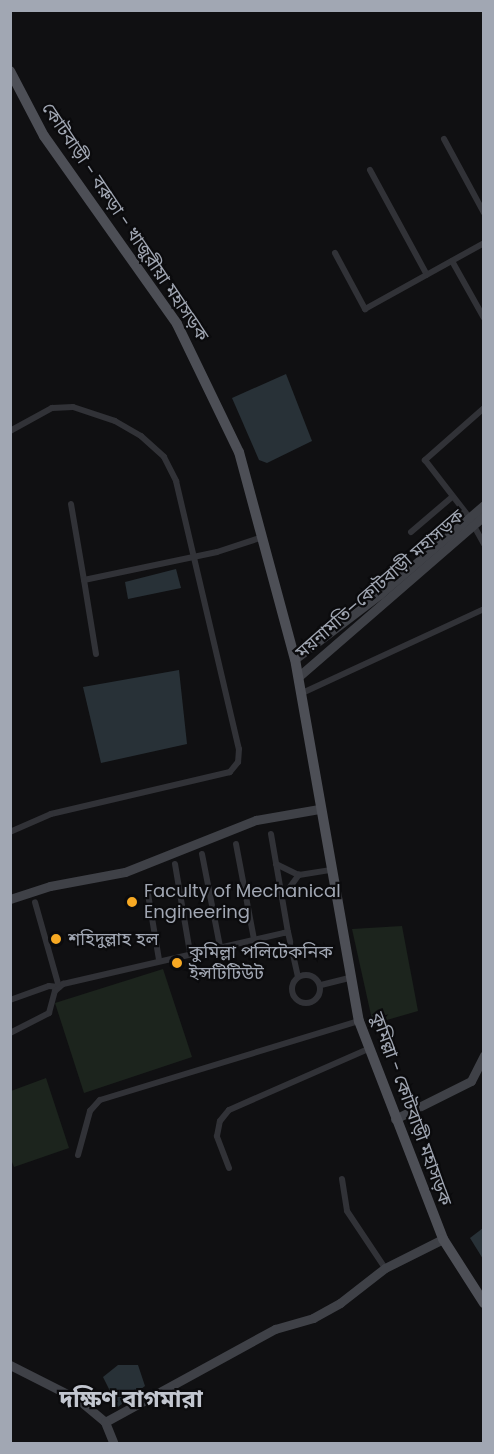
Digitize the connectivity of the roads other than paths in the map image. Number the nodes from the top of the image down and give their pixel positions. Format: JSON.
{"nodes":[{"id":1,"x":10,"y":71,"type":"edge"},
{"id":2,"x":444,"y":139,"type":"dead end"},
{"id":3,"x":370,"y":170,"type":"dead end"},
{"id":4,"x":483,"y":213,"type":"edge"},
{"id":5,"x":483,"y":243,"type":"edge"},
{"id":6,"x":335,"y":253,"type":"dead end"},
{"id":7,"x":452,"y":261,"type":"junction"},
{"id":8,"x":427,"y":275,"type":"junction"},
{"id":9,"x":483,"y":318,"type":"edge"},
{"id":10,"x":483,"y":408,"type":"edge"},
{"id":11,"x":10,"y":431,"type":"edge"},
{"id":12,"x":452,"y":497,"type":"junction"},
{"id":13,"x":71,"y":504,"type":"dead end"},
{"id":14,"x":483,"y":505,"type":"edge"},
{"id":15,"x":483,"y":516,"type":"edge"},
{"id":16,"x":471,"y":521,"type":"junction"},
{"id":17,"x":411,"y":531,"type":"dead end"},
{"id":18,"x":264,"y":537,"type":"junction"},
{"id":19,"x":483,"y":544,"type":"edge"},
{"id":20,"x":194,"y":556,"type":"junction"},
{"id":21,"x":84,"y":580,"type":"junction"},
{"id":22,"x":483,"y":609,"type":"edge"},
{"id":23,"x":96,"y":654,"type":"dead end"},
{"id":24,"x":295,"y":659,"type":"junction"},
{"id":25,"x":298,"y":677,"type":"junction"},
{"id":26,"x":300,"y":694,"type":"junction"},
{"id":27,"x":319,"y":809,"type":"junction"},
{"id":28,"x":10,"y":832,"type":"edge"},
{"id":29,"x":271,"y":834,"type":"dead end"},
{"id":30,"x":236,"y":844,"type":"dead end"},
{"id":31,"x":202,"y":854,"type":"dead end"},
{"id":32,"x":175,"y":864,"type":"dead end"},
{"id":33,"x":276,"y":864,"type":"junction"},
{"id":34,"x":330,"y":870,"type":"junction"},
{"id":35,"x":298,"y":874,"type":"junction"},
{"id":36,"x":148,"y":894,"type":"dead end"},
{"id":37,"x":282,"y":898,"type":"junction"},
{"id":38,"x":10,"y":899,"type":"edge"},
{"id":39,"x":35,"y":902,"type":"dead end"},
{"id":40,"x":288,"y":932,"type":"junction"},
{"id":41,"x":254,"y":939,"type":"junction"},
{"id":42,"x":220,"y":946,"type":"junction"},
{"id":43,"x":190,"y":953,"type":"junction"},
{"id":44,"x":159,"y":960,"type":"junction"},
{"id":45,"x":298,"y":977,"type":"junction"},
{"id":46,"x":350,"y":978,"type":"junction"},
{"id":47,"x":321,"y":985,"type":"junction"},
{"id":48,"x":59,"y":987,"type":"junction"},
{"id":49,"x":10,"y":1000,"type":"edge"},
{"id":50,"x":359,"y":1021,"type":"junction"},
{"id":51,"x":11,"y":1033,"type":"edge"},
{"id":52,"x":368,"y":1049,"type":"junction"},
{"id":53,"x":483,"y":1055,"type":"edge"},
{"id":54,"x":395,"y":1119,"type":"junction"},
{"id":55,"x":78,"y":1155,"type":"dead end"},
{"id":56,"x":229,"y":1168,"type":"dead end"},
{"id":57,"x":342,"y":1179,"type":"dead end"},
{"id":58,"x":443,"y":1239,"type":"junction"},
{"id":59,"x":385,"y":1268,"type":"junction"},
{"id":60,"x":483,"y":1303,"type":"edge"},
{"id":61,"x":10,"y":1365,"type":"edge"},
{"id":62,"x":105,"y":1422,"type":"junction"},
{"id":63,"x":114,"y":1443,"type":"edge"}],
"edges":[{"from":1,"to":18,"type":"main road","name":"কোটবাড়ী - বরুড়া - খাজুরীয়া মহাসড়ক"},
{"from":2,"to":4,"type":"street"},
{"from":3,"to":8,"type":"street"},
{"from":5,"to":7,"type":"street"},
{"from":6,"to":8,"type":"street"},
{"from":7,"to":8,"type":"street"},
{"from":7,"to":9,"type":"street"},
{"from":10,"to":12,"type":"street"},
{"from":11,"to":20,"type":"street"},
{"from":12,"to":16,"type":"street"},
{"from":12,"to":17,"type":"street"},
{"from":13,"to":21,"type":"street"},
{"from":14,"to":16,"type":"main road","name":"ময়নামতি–কোটবাড়ী মহাসড়ক"},
{"from":15,"to":16,"type":"main road","name":"ময়নামতি–কোটবাড়ী মহাসড়ক"},
{"from":16,"to":19,"type":"street"},
{"from":16,"to":24,"type":"main road","name":"ময়নামতি–কোটবাড়ী মহাসড়ক"},
{"from":16,"to":25,"type":"main road","name":"ময়নামতি–কোটবাড়ী মহাসড়ক"},
{"from":18,"to":20,"type":"street"},
{"from":18,"to":24,"type":"main road","name":"কোটবাড়ী - বরুড়া - খাজুরীয়া মহাসড়ক"},
{"from":20,"to":21,"type":"street"},
{"from":20,"to":28,"type":"street"},
{"from":21,"to":23,"type":"street"},
{"from":22,"to":26,"type":"street"},
{"from":24,"to":25,"type":"main road","name":"কোটবাড়ী - বরুড়া - খাজুরীয়া মহাসড়ক"},
{"from":25,"to":26,"type":"main road","name":"কোটবাড়ী - বরুড়া - খাজুরীয়া মহাসড়ক"},
{"from":26,"to":27,"type":"main road","name":"কোটবাড়ী - বরুড়া - খাজুরীয়া মহাসড়ক"},
{"from":27,"to":34,"type":"main road","name":"কুমিল্লা - কোটবাড়ী মহাসড়ক"},
{"from":27,"to":38,"type":"main road"},
{"from":29,"to":33,"type":"street"},
{"from":30,"to":41,"type":"street"},
{"from":31,"to":42,"type":"street"},
{"from":32,"to":43,"type":"street"},
{"from":33,"to":35,"type":"street"},
{"from":33,"to":37,"type":"street"},
{"from":34,"to":35,"type":"street"},
{"from":34,"to":46,"type":"main road","name":"কুমিল্লা - কোটবাড়ী মহাসড়ক"},
{"from":35,"to":37,"type":"street"},
{"from":36,"to":44,"type":"street"},
{"from":37,"to":40,"type":"street"},
{"from":39,"to":48,"type":"street"},
{"from":40,"to":41,"type":"street"},
{"from":40,"to":45,"type":"street"},
{"from":41,"to":42,"type":"street"},
{"from":42,"to":43,"type":"street"},
{"from":43,"to":44,"type":"street"},
{"from":44,"to":48,"type":"street"},
{"from":45,"to":47,"type":"street"},
{"from":45,"to":47,"type":"street"},
{"from":46,"to":47,"type":"street"},
{"from":46,"to":50,"type":"main road","name":"কুমিল্লা - কোটবাড়ী মহাসড়ক"},
{"from":48,"to":49,"type":"street"},
{"from":48,"to":51,"type":"street"},
{"from":50,"to":52,"type":"main road","name":"কুমিল্লা - কোটবাড়ী মহাসড়ক"},
{"from":50,"to":55,"type":"street"},
{"from":52,"to":54,"type":"main road","name":"কুমিল্লা - কোটবাড়ী মহাসড়ক"},
{"from":52,"to":56,"type":"street"},
{"from":53,"to":54,"type":"main road"},
{"from":54,"to":58,"type":"main road","name":"কুমিল্লা - কোটবাড়ী মহাসড়ক"},
{"from":57,"to":59,"type":"street"},
{"from":58,"to":59,"type":"main road"},
{"from":58,"to":60,"type":"main road","name":"কুমিল্লা - কোটবাড়ী মহাসড়ক"},
{"from":59,"to":62,"type":"main road"},
{"from":61,"to":62,"type":"main road"},
{"from":62,"to":63,"type":"main road"}]}
